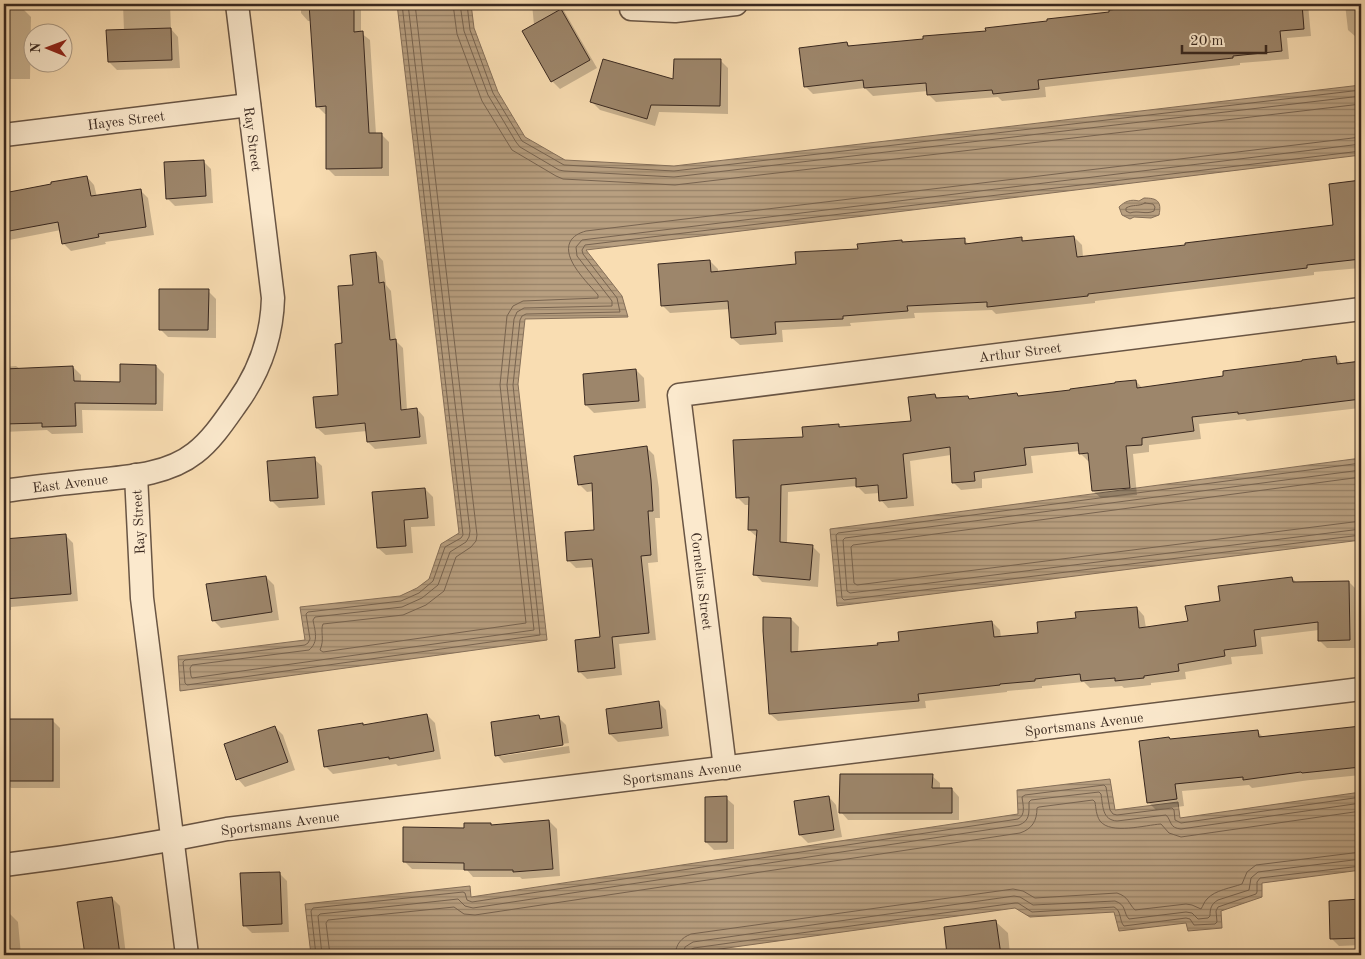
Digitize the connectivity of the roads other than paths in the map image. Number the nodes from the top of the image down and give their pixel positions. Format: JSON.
{"nodes":[{"id":1,"x":237,"y":4,"type":"edge"},
{"id":2,"x":736,"y":4,"type":"edge"},
{"id":3,"x":631,"y":6,"type":"edge"},
{"id":4,"x":249,"y":105,"type":"junction"},
{"id":5,"x":4,"y":135,"type":"edge"},
{"id":6,"x":1361,"y":309,"type":"edge"},
{"id":7,"x":679,"y":394,"type":"joint"},
{"id":8,"x":136,"y":475,"type":"junction"},
{"id":9,"x":4,"y":491,"type":"edge"},
{"id":10,"x":1361,"y":689,"type":"edge"},
{"id":11,"x":725,"y":768,"type":"junction"},
{"id":12,"x":173,"y":840,"type":"junction"},
{"id":13,"x":4,"y":865,"type":"edge"},
{"id":14,"x":187,"y":955,"type":"edge"}],
"edges":[{"from":1,"to":4,"type":"street","name":"Ray Street"},
{"from":2,"to":3,"type":"street"},
{"from":4,"to":5,"type":"street","name":"Hayes Street"},
{"from":4,"to":8,"type":"street","name":"Ray Street"},
{"from":6,"to":7,"type":"street","name":"Arthur Street"},
{"from":7,"to":11,"type":"street","name":"Cornelius Street"},
{"from":8,"to":9,"type":"street","name":"East Avenue"},
{"from":8,"to":12,"type":"street","name":"Ray Street"},
{"from":10,"to":11,"type":"street","name":"Sportsmans Avenue"},
{"from":11,"to":12,"type":"street","name":"Sportsmans Avenue"},
{"from":12,"to":13,"type":"street","name":"Sportsmans Avenue"},
{"from":12,"to":14,"type":"street","name":"Ray Street"}]}
